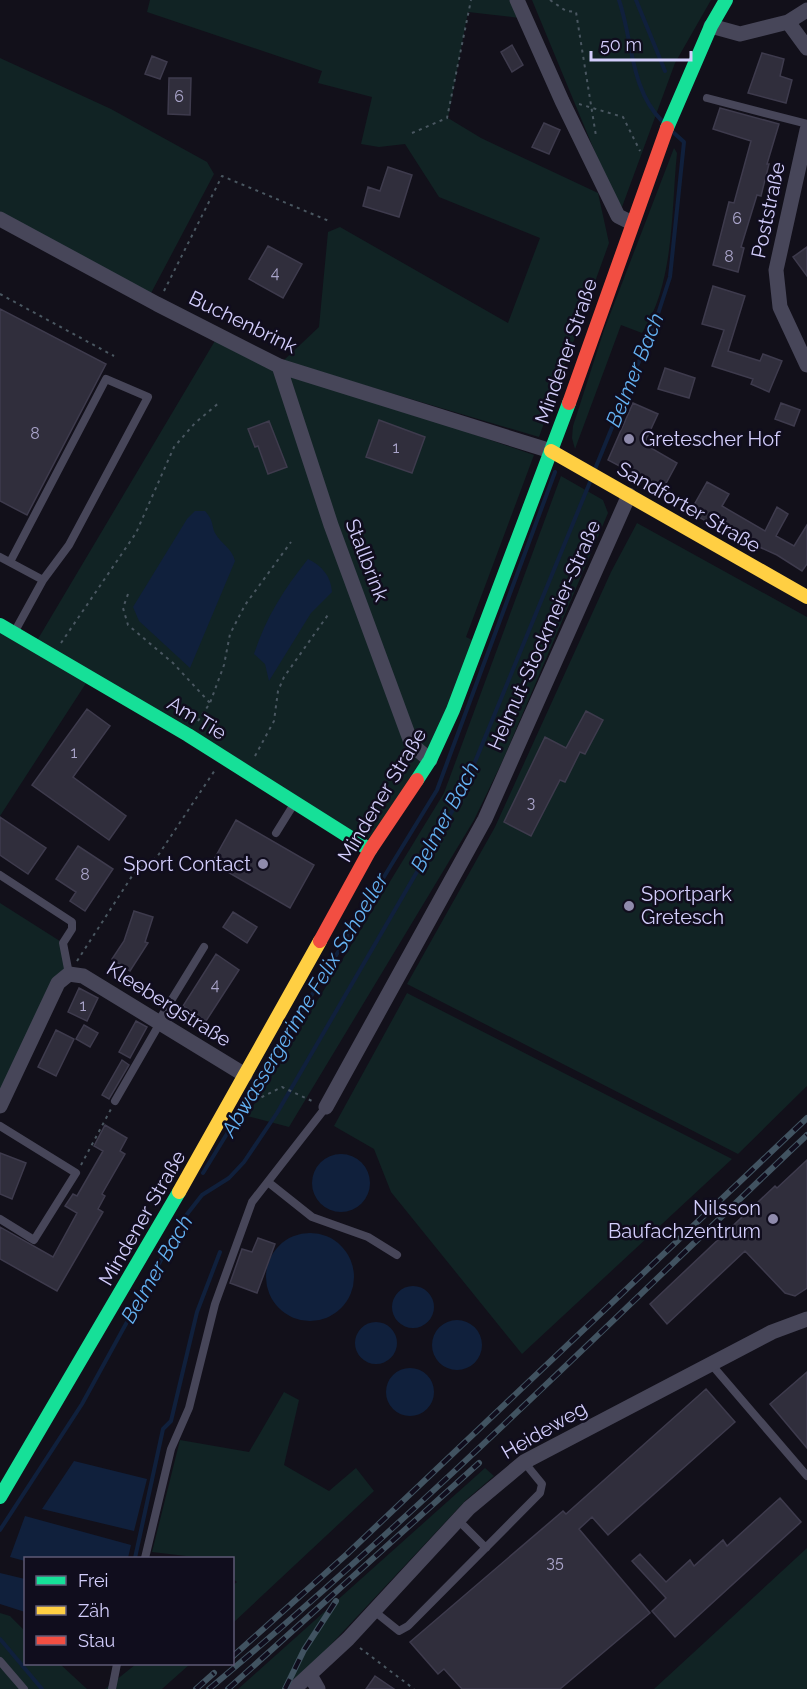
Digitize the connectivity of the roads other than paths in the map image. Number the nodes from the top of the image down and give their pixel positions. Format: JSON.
{"nodes":[{"id":1,"x":517,"y":0,"type":"edge"},
{"id":2,"x":726,"y":0,"type":"edge"},
{"id":3,"x":807,"y":10,"type":"edge"},
{"id":4,"x":788,"y":22,"type":"junction"},
{"id":5,"x":711,"y":26,"type":"junction"},
{"id":6,"x":807,"y":48,"type":"edge"},
{"id":7,"x":707,"y":98,"type":"dead end"},
{"id":8,"x":807,"y":124,"type":"edge"},
{"id":9,"x":807,"y":130,"type":"edge"},
{"id":10,"x":0,"y":219,"type":"edge"},
{"id":11,"x":632,"y":223,"type":"junction"},
{"id":12,"x":807,"y":365,"type":"edge"},
{"id":13,"x":279,"y":366,"type":"junction"},
{"id":14,"x":551,"y":451,"type":"junction"},
{"id":15,"x":629,"y":495,"type":"junction"},
{"id":16,"x":0,"y":557,"type":"edge"},
{"id":17,"x":10,"y":562,"type":"junction"},
{"id":18,"x":43,"y":580,"type":"junction"},
{"id":19,"x":807,"y":597,"type":"edge"},
{"id":20,"x":0,"y":625,"type":"edge"},
{"id":21,"x":14,"y":633,"type":"junction"},
{"id":22,"x":430,"y":760,"type":"junction"},
{"id":23,"x":295,"y":802,"type":"junction"},
{"id":24,"x":276,"y":833,"type":"dead end"},
{"id":25,"x":370,"y":850,"type":"junction"},
{"id":26,"x":0,"y":875,"type":"edge"},
{"id":27,"x":204,"y":947,"type":"dead end"},
{"id":28,"x":69,"y":974,"type":"junction"},
{"id":29,"x":159,"y":1022,"type":"junction"},
{"id":30,"x":245,"y":1076,"type":"junction"},
{"id":31,"x":115,"y":1101,"type":"road end"},
{"id":32,"x":0,"y":1106,"type":"edge"},
{"id":33,"x":326,"y":1107,"type":"joint"},
{"id":34,"x":0,"y":1126,"type":"edge"},
{"id":35,"x":268,"y":1182,"type":"junction"},
{"id":36,"x":0,"y":1219,"type":"edge"},
{"id":37,"x":397,"y":1255,"type":"dead end"},
{"id":38,"x":807,"y":1319,"type":"edge"},
{"id":39,"x":711,"y":1364,"type":"junction"},
{"id":40,"x":524,"y":1462,"type":"junction"},
{"id":41,"x":807,"y":1476,"type":"edge"},
{"id":42,"x":0,"y":1497,"type":"edge"},
{"id":43,"x":458,"y":1520,"type":"junction"},
{"id":44,"x":486,"y":1548,"type":"junction"},
{"id":45,"x":145,"y":1557,"type":"edge"},
{"id":46,"x":374,"y":1611,"type":"junction"},
{"id":47,"x":0,"y":1661,"type":"edge"},
{"id":48,"x":117,"y":1665,"type":"edge"},
{"id":49,"x":310,"y":1675,"type":"junction"},
{"id":50,"x":24,"y":1689,"type":"edge"},
{"id":51,"x":112,"y":1689,"type":"edge"},
{"id":52,"x":294,"y":1689,"type":"edge"},
{"id":53,"x":318,"y":1689,"type":"edge"}],
"edges":[{"from":1,"to":11,"type":"street"},
{"from":2,"to":5,"type":"main road","name":"Mindener Straße"},
{"from":3,"to":4,"type":"street"},
{"from":4,"to":5,"type":"street"},
{"from":4,"to":6,"type":"street"},
{"from":5,"to":11,"type":"main road","name":"Mindener Straße"},
{"from":7,"to":8,"type":"lane"},
{"from":9,"to":12,"type":"street","name":"Poststraße"},
{"from":10,"to":13,"type":"street","name":"Buchenbrink"},
{"from":11,"to":14,"type":"main road","name":"Mindener Straße"},
{"from":13,"to":14,"type":"street","name":"Buchenbrink"},
{"from":13,"to":22,"type":"street","name":"Stallbrink"},
{"from":14,"to":15,"type":"main road","name":"Sandforter Straße"},
{"from":14,"to":22,"type":"main road","name":"Mindener Straße"},
{"from":15,"to":19,"type":"main road","name":"Sandforter Straße"},
{"from":15,"to":33,"type":"street","name":"Helmut-Stockmeier-Straße"},
{"from":16,"to":17,"type":"lane"},
{"from":17,"to":18,"type":"lane"},
{"from":17,"to":18,"type":"lane"},
{"from":18,"to":21,"type":"lane"},
{"from":20,"to":21,"type":"main road","name":"Am Tie"},
{"from":21,"to":23,"type":"main road","name":"Am Tie"},
{"from":22,"to":25,"type":"main road","name":"Mindener Straße"},
{"from":23,"to":24,"type":"lane"},
{"from":23,"to":25,"type":"main road","name":"Am Tie"},
{"from":25,"to":30,"type":"main road","name":"Mindener Straße"},
{"from":26,"to":28,"type":"lane"},
{"from":27,"to":29,"type":"lane"},
{"from":28,"to":29,"type":"street","name":"Kleebergstraße"},
{"from":28,"to":32,"type":"street"},
{"from":29,"to":30,"type":"street","name":"Kleebergstraße"},
{"from":29,"to":31,"type":"lane"},
{"from":30,"to":42,"type":"main road","name":"Mindener Straße"},
{"from":33,"to":35,"type":"lane"},
{"from":34,"to":36,"type":"lane"},
{"from":35,"to":37,"type":"lane"},
{"from":35,"to":45,"type":"lane"},
{"from":38,"to":39,"type":"street","name":"Heideweg"},
{"from":39,"to":40,"type":"street","name":"Heideweg"},
{"from":39,"to":41,"type":"lane"},
{"from":40,"to":43,"type":"street","name":"Heideweg"},
{"from":40,"to":44,"type":"lane"},
{"from":43,"to":44,"type":"lane"},
{"from":43,"to":46,"type":"street","name":"Heideweg"},
{"from":44,"to":46,"type":"lane"},
{"from":46,"to":49,"type":"street","name":"Heideweg"},
{"from":47,"to":50,"type":"lane"},
{"from":48,"to":51,"type":"lane"},
{"from":49,"to":52,"type":"street","name":"Heideweg"},
{"from":49,"to":53,"type":"street"}]}
